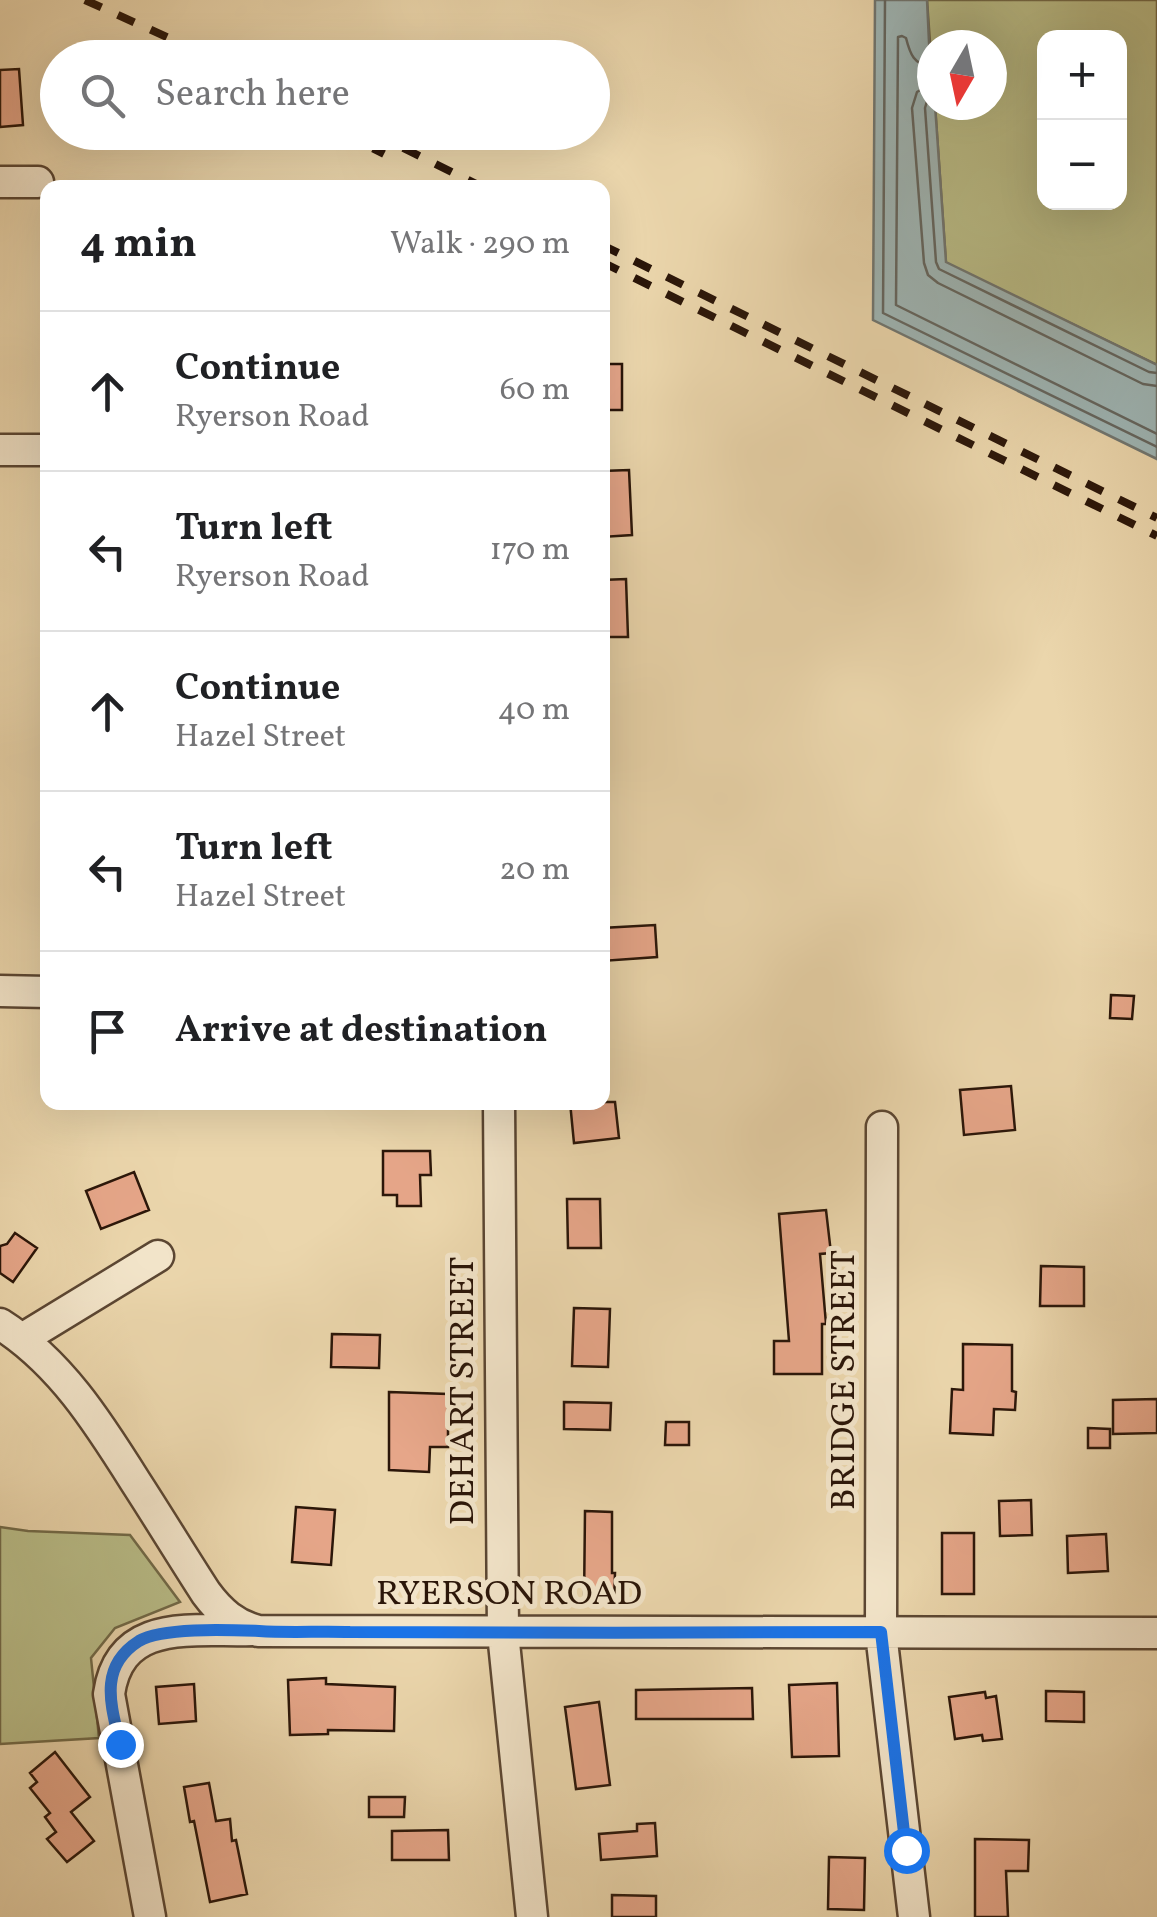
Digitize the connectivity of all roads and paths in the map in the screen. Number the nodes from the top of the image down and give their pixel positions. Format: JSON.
{"nodes":[{"id":1,"x":0,"y":182,"type":"edge"},
{"id":2,"x":38,"y":182,"type":"dead end"},
{"id":3,"x":0,"y":450,"type":"edge"},
{"id":4,"x":40,"y":450,"type":"edge"},
{"id":5,"x":0,"y":991,"type":"edge"},
{"id":6,"x":40,"y":992,"type":"edge"},
{"id":7,"x":500,"y":1110,"type":"edge"},
{"id":8,"x":882,"y":1127,"type":"dead end"},
{"id":9,"x":158,"y":1256,"type":"dead end"},
{"id":10,"x":11,"y":1331,"type":"edge"},
{"id":11,"x":254,"y":1630,"type":"junction"},
{"id":12,"x":881,"y":1632,"type":"junction"},
{"id":13,"x":503,"y":1633,"type":"junction"},
{"id":14,"x":1157,"y":1634,"type":"edge"},
{"id":15,"x":150,"y":1917,"type":"edge"},
{"id":16,"x":532,"y":1917,"type":"edge"},
{"id":17,"x":914,"y":1917,"type":"edge"}],
"edges":[{"from":1,"to":2,"type":"street"},
{"from":3,"to":4,"type":"street"},
{"from":5,"to":6,"type":"street"},
{"from":7,"to":13,"type":"street","name":"DEHART STREET"},
{"from":8,"to":12,"type":"street","name":"BRIDGE STREET"},
{"from":9,"to":10,"type":"street"},
{"from":10,"to":11,"type":"street"},
{"from":11,"to":13,"type":"street","name":"RYERSON ROAD"},
{"from":11,"to":15,"type":"street","name":"RYERSON ROAD"},
{"from":12,"to":13,"type":"street","name":"RYERSON ROAD"},
{"from":12,"to":14,"type":"street","name":"RYERSON ROAD"},
{"from":12,"to":17,"type":"street"},
{"from":13,"to":16,"type":"street","name":"DEHART STREET"}]}
